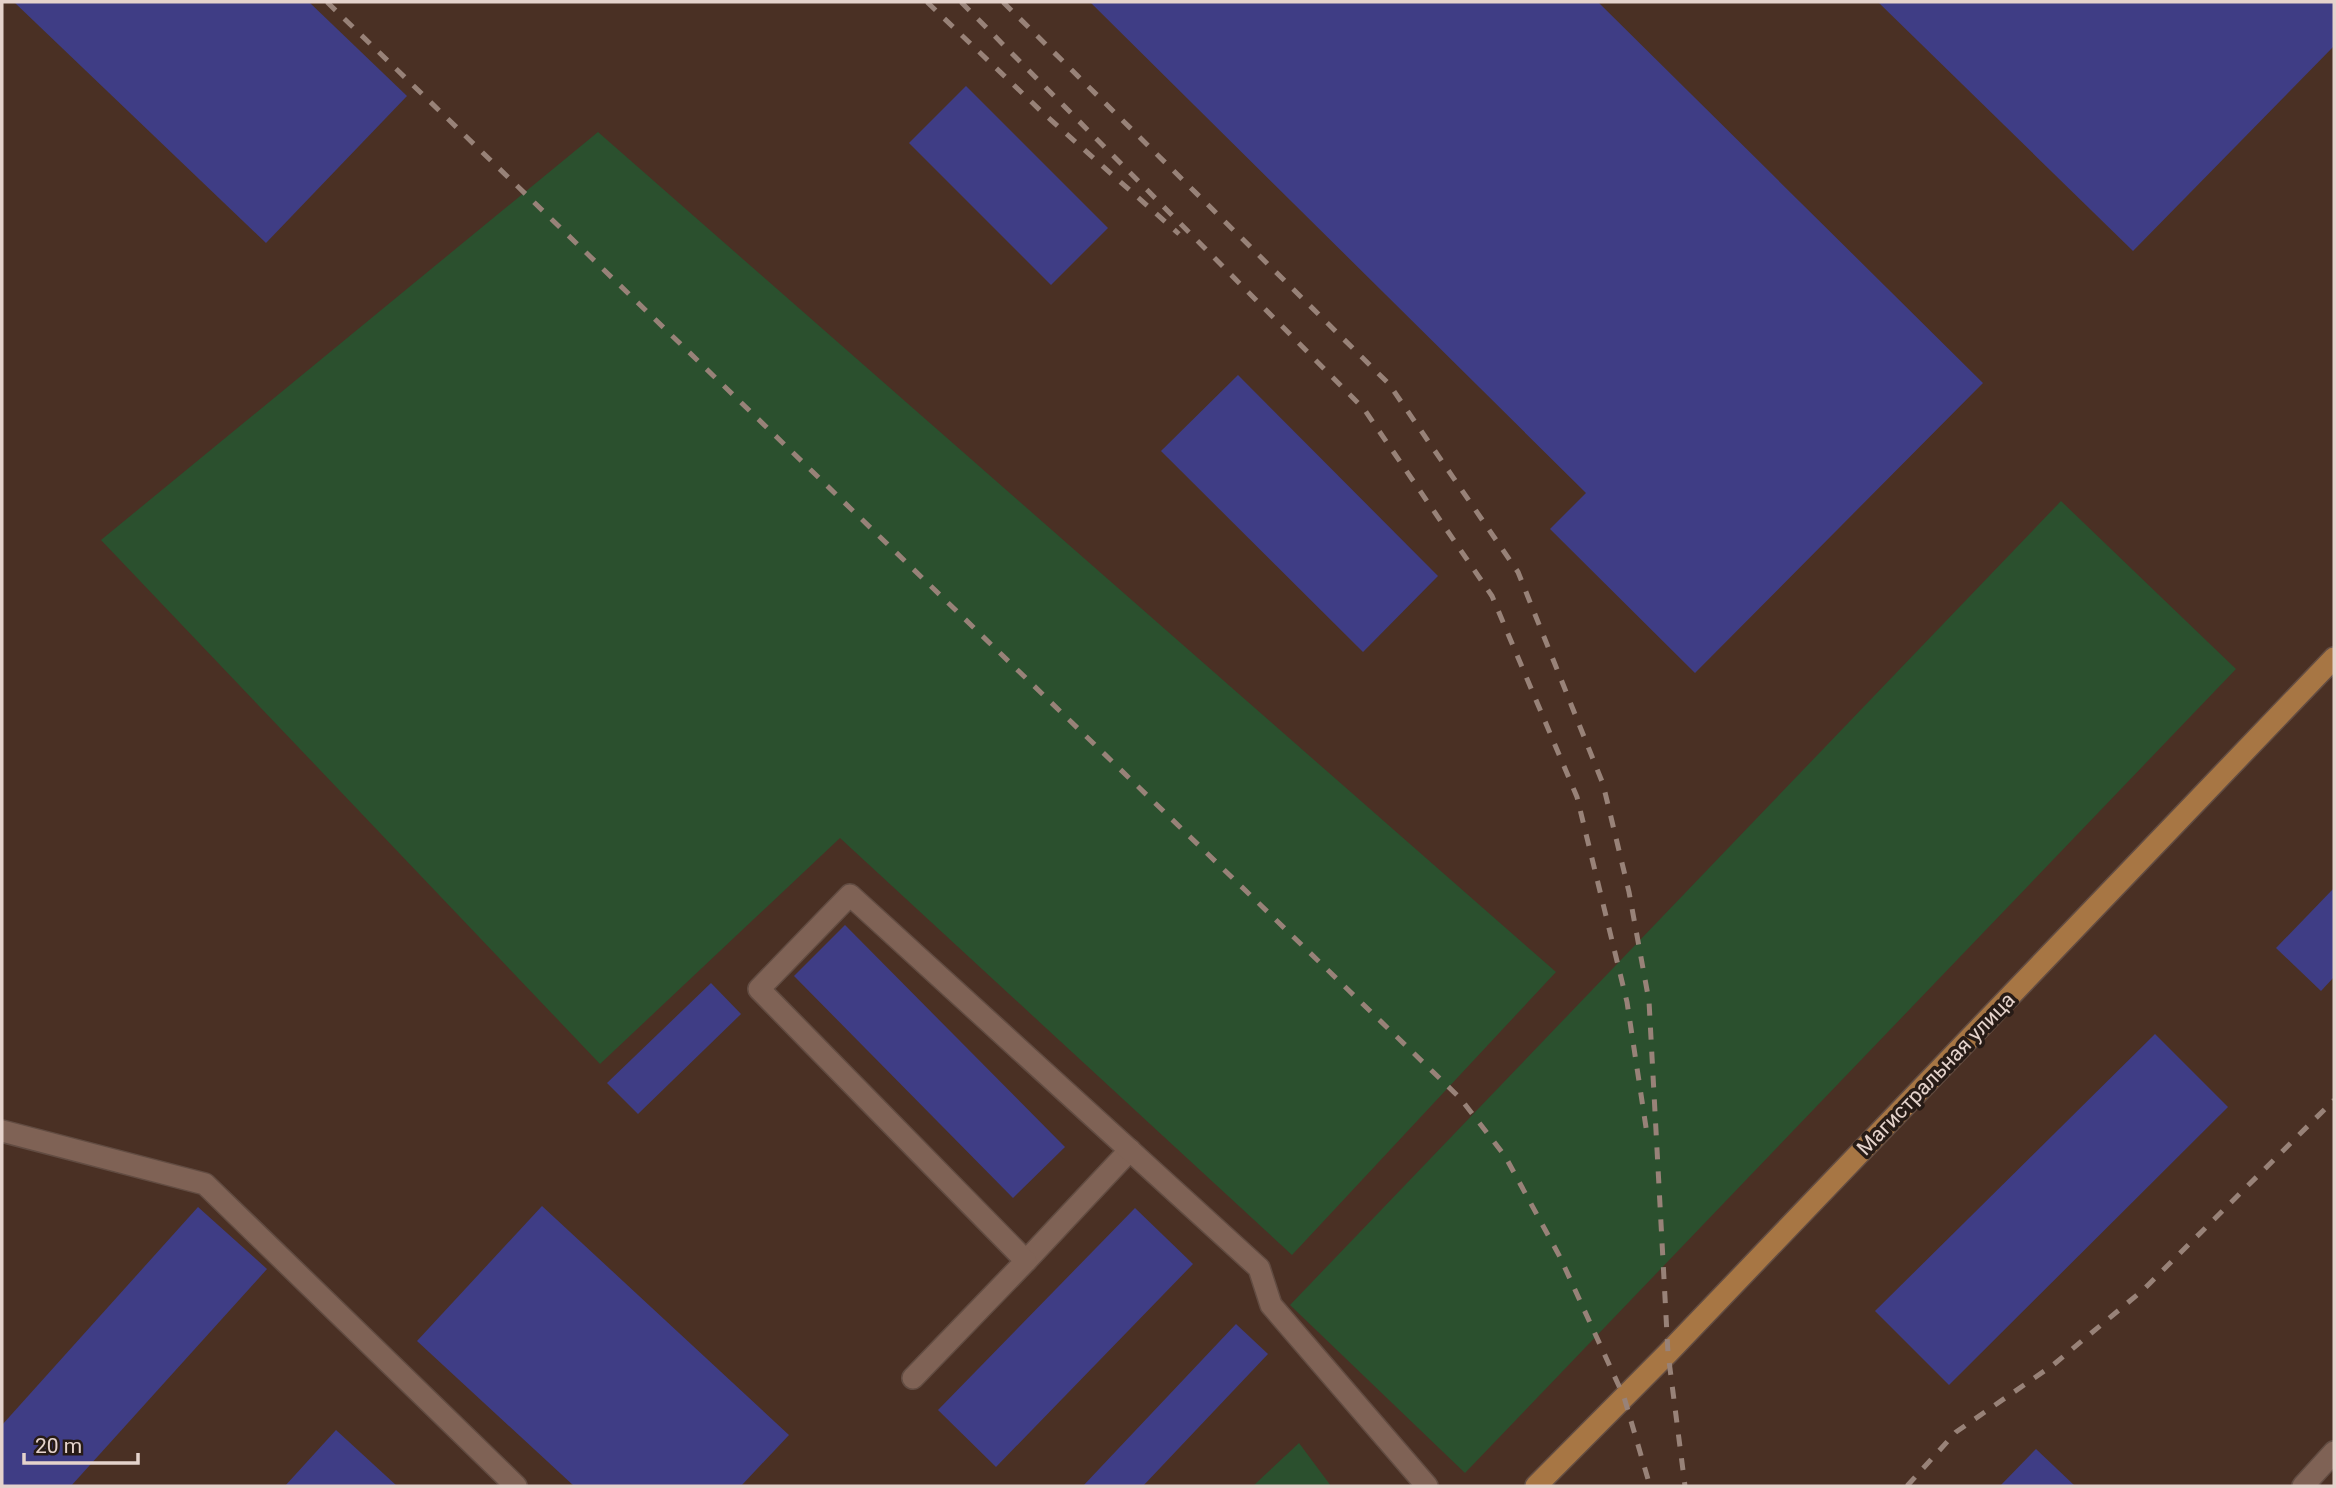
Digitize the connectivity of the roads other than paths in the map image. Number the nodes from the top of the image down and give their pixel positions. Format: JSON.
{"nodes":[{"id":1,"x":2334,"y":659,"type":"edge"},
{"id":2,"x":2,"y":1131,"type":"edge"},
{"id":3,"x":1130,"y":1150,"type":"junction"},
{"id":4,"x":1026,"y":1261,"type":"junction"},
{"id":5,"x":913,"y":1378,"type":"dead end"},
{"id":6,"x":2334,"y":1452,"type":"edge"},
{"id":7,"x":516,"y":1486,"type":"edge"},
{"id":8,"x":1427,"y":1486,"type":"edge"},
{"id":9,"x":1536,"y":1486,"type":"edge"},
{"id":10,"x":2303,"y":1486,"type":"edge"}],
"edges":[{"from":1,"to":9,"type":"main road","name":"Магистральная улица"},
{"from":2,"to":7,"type":"lane"},
{"from":3,"to":4,"type":"lane"},
{"from":3,"to":4,"type":"lane"},
{"from":3,"to":8,"type":"lane"},
{"from":4,"to":5,"type":"lane"},
{"from":6,"to":10,"type":"lane"}]}
